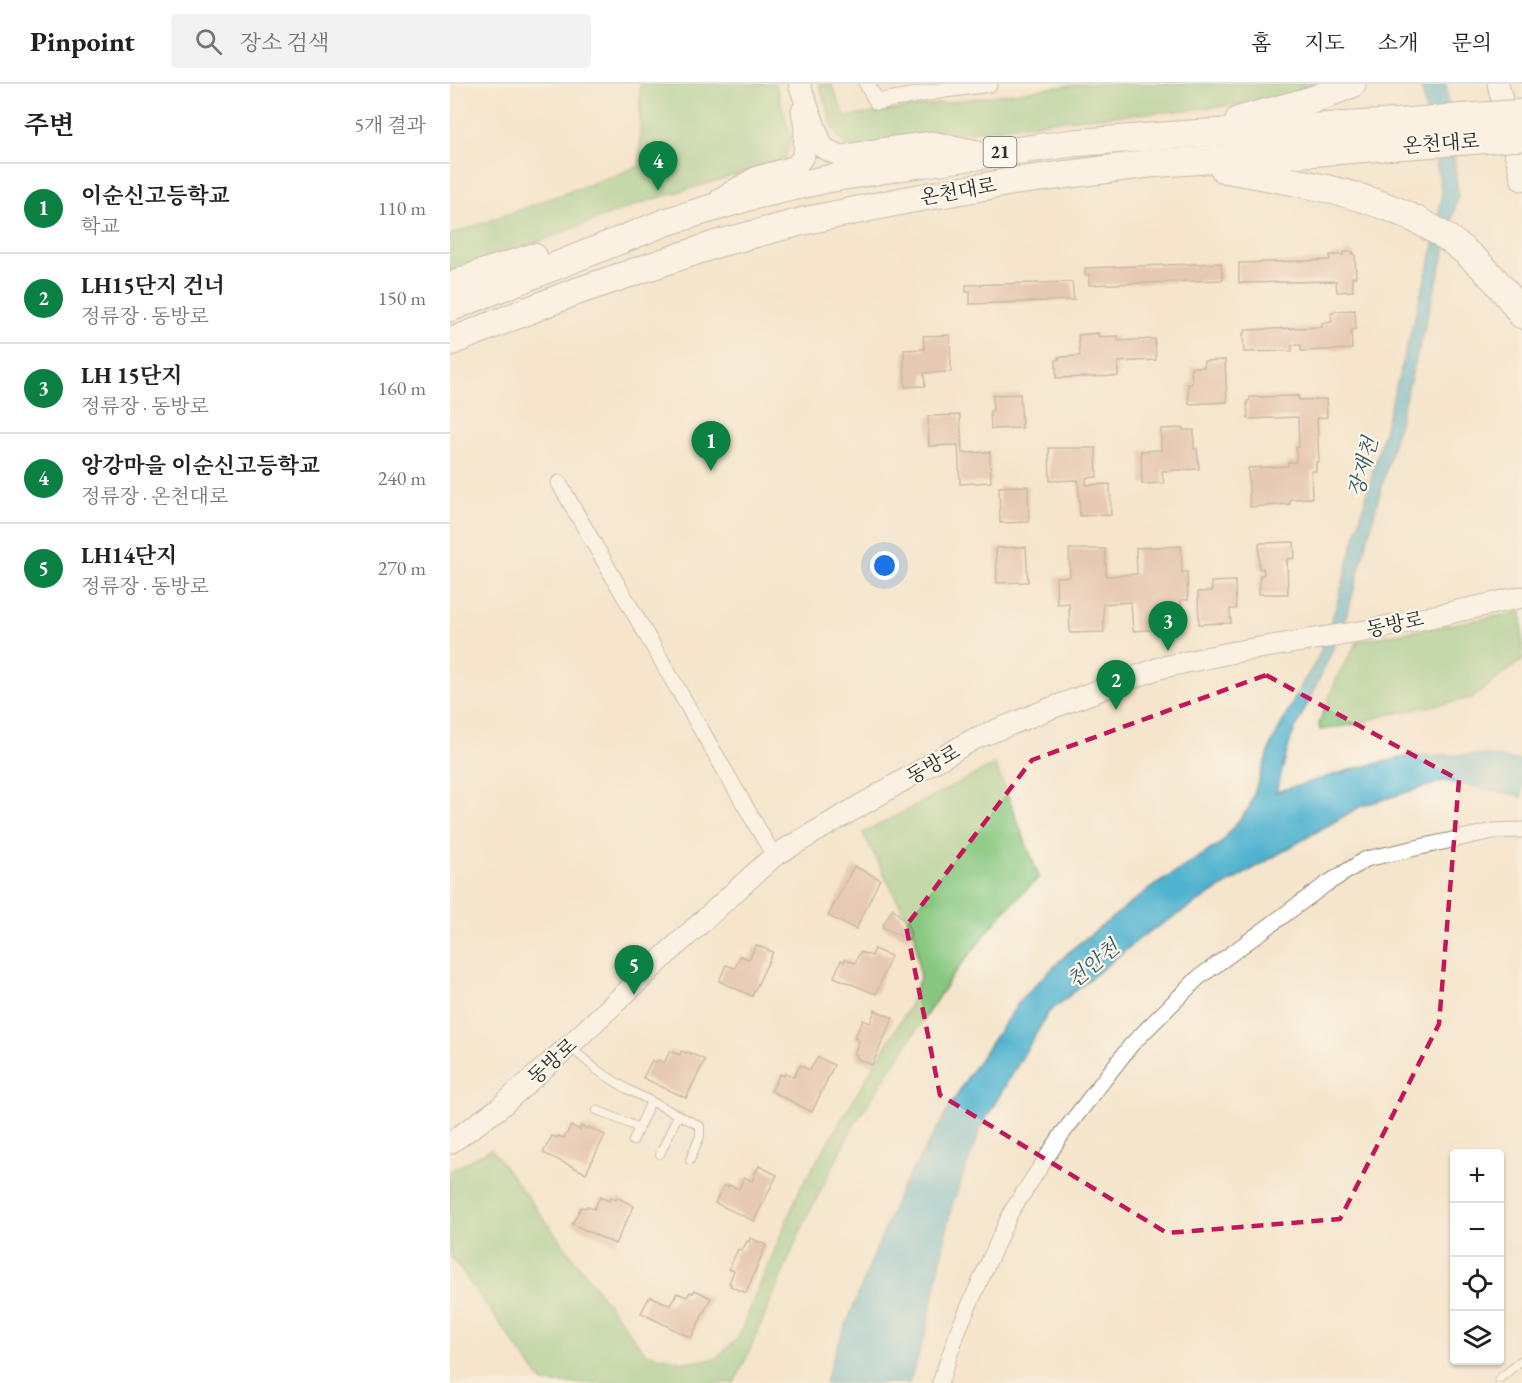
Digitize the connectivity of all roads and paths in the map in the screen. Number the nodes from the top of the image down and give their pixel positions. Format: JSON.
{"nodes":[{"id":1,"x":798,"y":84,"type":"edge"},
{"id":2,"x":867,"y":84,"type":"edge"},
{"id":3,"x":990,"y":84,"type":"edge"},
{"id":4,"x":1352,"y":84,"type":"edge"},
{"id":5,"x":1498,"y":84,"type":"edge"},
{"id":6,"x":944,"y":87,"type":"edge"},
{"id":7,"x":1517,"y":125,"type":"edge"},
{"id":8,"x":1189,"y":134,"type":"junction"},
{"id":9,"x":1396,"y":144,"type":"junction"},
{"id":10,"x":990,"y":154,"type":"junction"},
{"id":11,"x":1522,"y":155,"type":"edge"},
{"id":12,"x":1182,"y":161,"type":"junction"},
{"id":13,"x":1522,"y":180,"type":"edge"},
{"id":14,"x":700,"y":210,"type":"junction"},
{"id":15,"x":804,"y":221,"type":"junction"},
{"id":16,"x":622,"y":239,"type":"junction"},
{"id":17,"x":450,"y":287,"type":"edge"},
{"id":18,"x":450,"y":308,"type":"edge"},
{"id":19,"x":1522,"y":315,"type":"edge"},
{"id":20,"x":450,"y":342,"type":"edge"},
{"id":21,"x":450,"y":357,"type":"edge"},
{"id":22,"x":559,"y":483,"type":"dead end"},
{"id":23,"x":1522,"y":597,"type":"edge"},
{"id":24,"x":1522,"y":830,"type":"edge"},
{"id":25,"x":774,"y":856,"type":"junction"},
{"id":26,"x":569,"y":1046,"type":"junction"},
{"id":27,"x":651,"y":1101,"type":"junction"},
{"id":28,"x":597,"y":1110,"type":"dead end"},
{"id":29,"x":678,"y":1115,"type":"junction"},
{"id":30,"x":639,"y":1128,"type":"junction"},
{"id":31,"x":633,"y":1141,"type":"dead end"},
{"id":32,"x":450,"y":1143,"type":"edge"},
{"id":33,"x":660,"y":1154,"type":"dead end"},
{"id":34,"x":690,"y":1160,"type":"dead end"},
{"id":35,"x":1522,"y":1360,"type":"edge"},
{"id":36,"x":1499,"y":1379,"type":"dead end"},
{"id":37,"x":940,"y":1383,"type":"edge"}],
"edges":[{"from":1,"to":10,"type":"street"},
{"from":1,"to":14,"type":"street"},
{"from":2,"to":6,"type":"street"},
{"from":3,"to":6,"type":"street"},
{"from":4,"to":8,"type":"highway"},
{"from":5,"to":7,"type":"street"},
{"from":7,"to":9,"type":"highway","name":"온천대로","number":"21","bridge":true},
{"from":7,"to":13,"type":"street"},
{"from":8,"to":9,"type":"highway","name":"온천대로","number":"21"},
{"from":8,"to":10,"type":"highway","name":"온천대로","number":"21"},
{"from":9,"to":11,"type":"highway"},
{"from":9,"to":12,"type":"highway","name":"온천대로","number":"21"},
{"from":10,"to":14,"type":"highway","name":"온천대로","number":"21"},
{"from":12,"to":15,"type":"highway","name":"온천대로","number":"21"},
{"from":12,"to":19,"type":"highway"},
{"from":14,"to":16,"type":"highway","name":"온천대로","number":"21"},
{"from":15,"to":20,"type":"highway","name":"온천대로","number":"21"},
{"from":15,"to":21,"type":"highway"},
{"from":16,"to":17,"type":"highway"},
{"from":16,"to":18,"type":"highway","name":"온천대로","number":"21"},
{"from":22,"to":25,"type":"street"},
{"from":23,"to":25,"type":"street","name":"동방로"},
{"from":24,"to":37,"type":"street"},
{"from":25,"to":26,"type":"street","name":"동방로"},
{"from":26,"to":27,"type":"lane"},
{"from":26,"to":32,"type":"street","name":"동방로"},
{"from":27,"to":29,"type":"lane"},
{"from":27,"to":30,"type":"lane"},
{"from":28,"to":30,"type":"lane"},
{"from":29,"to":33,"type":"lane"},
{"from":29,"to":34,"type":"lane"},
{"from":30,"to":31,"type":"lane"},
{"from":35,"to":36,"type":"lane"}]}
